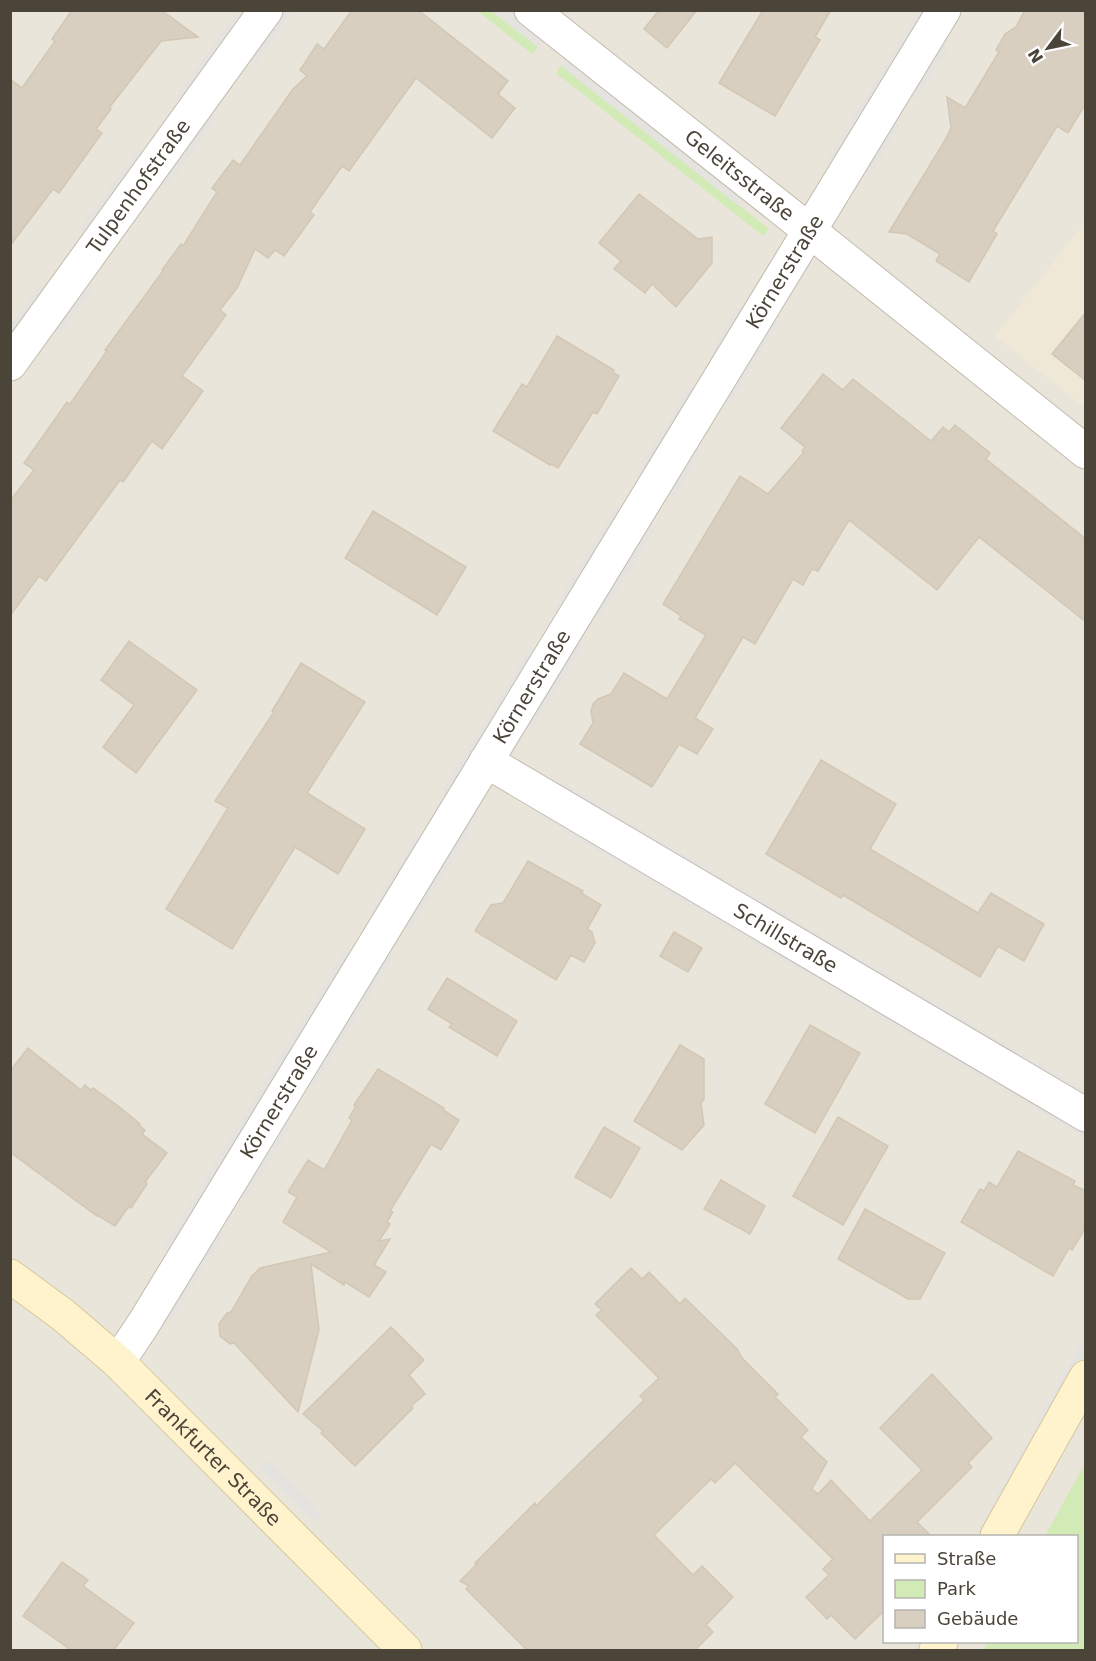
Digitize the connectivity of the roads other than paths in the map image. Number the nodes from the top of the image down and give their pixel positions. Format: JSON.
{"nodes":[{"id":1,"x":266,"y":10,"type":"edge"},
{"id":2,"x":531,"y":10,"type":"edge"},
{"id":3,"x":944,"y":10,"type":"edge"},
{"id":4,"x":810,"y":231,"type":"junction"},
{"id":5,"x":10,"y":364,"type":"edge"},
{"id":6,"x":1086,"y":452,"type":"edge"},
{"id":7,"x":486,"y":761,"type":"junction"},
{"id":8,"x":1086,"y":1115,"type":"edge"},
{"id":9,"x":10,"y":1276,"type":"edge"},
{"id":10,"x":118,"y":1362,"type":"junction"},
{"id":11,"x":1086,"y":1377,"type":"edge"},
{"id":12,"x":999,"y":1535,"type":"edge"},
{"id":13,"x":405,"y":1650,"type":"edge"}],
"edges":[{"from":1,"to":5,"type":"street","name":"Tulpenhofstraße"},
{"from":2,"to":4,"type":"street","name":"Geleitsstraße"},
{"from":3,"to":4,"type":"street","name":"Körnerstraße"},
{"from":4,"to":6,"type":"street","name":"Geleitsstraße"},
{"from":4,"to":7,"type":"street","name":"Körnerstraße"},
{"from":7,"to":8,"type":"street","name":"Schillstraße"},
{"from":7,"to":10,"type":"street","name":"Körnerstraße"},
{"from":9,"to":10,"type":"main road","name":"Frankfurter Straße"},
{"from":10,"to":13,"type":"main road","name":"Frankfurter Straße"},
{"from":11,"to":12,"type":"main road"}]}
